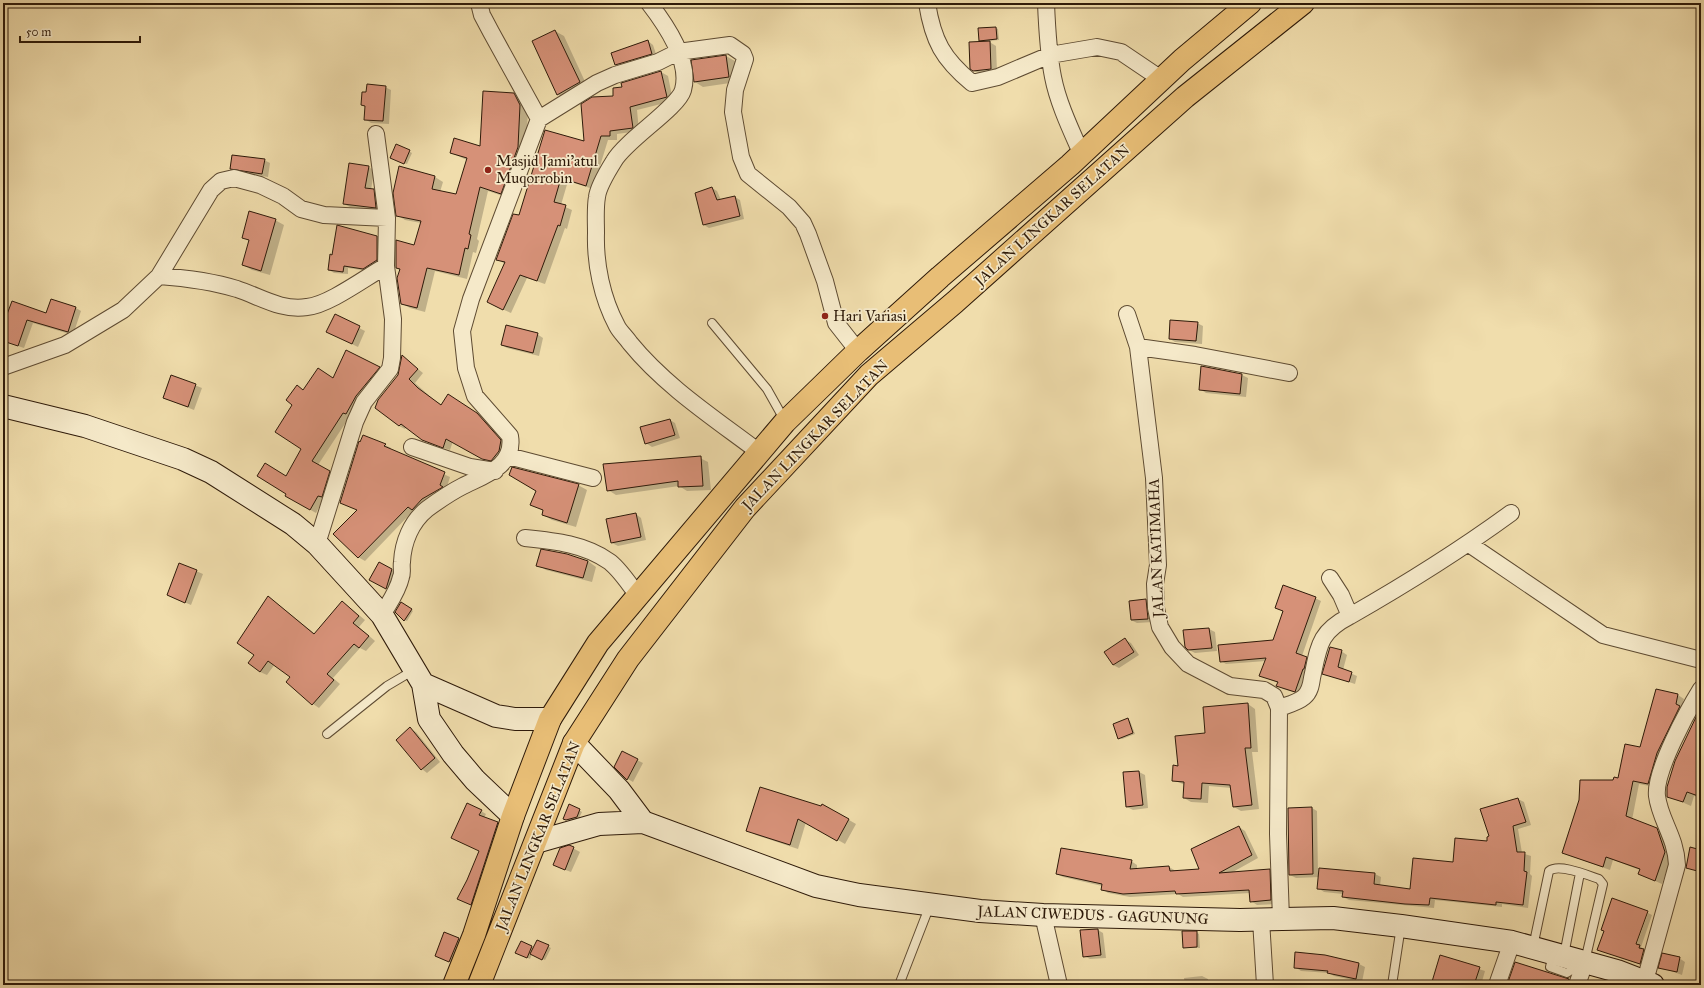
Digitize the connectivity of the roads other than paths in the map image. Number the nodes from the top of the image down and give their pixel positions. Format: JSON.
{"nodes":[{"id":1,"x":479,"y":3,"type":"edge"},
{"id":2,"x":649,"y":3,"type":"edge"},
{"id":3,"x":927,"y":3,"type":"edge"},
{"id":4,"x":1046,"y":3,"type":"edge"},
{"id":5,"x":1250,"y":3,"type":"edge"},
{"id":6,"x":1303,"y":3,"type":"edge"},
{"id":7,"x":678,"y":52,"type":"junction"},
{"id":8,"x":1050,"y":55,"type":"junction"},
{"id":9,"x":1161,"y":79,"type":"junction"},
{"id":10,"x":539,"y":119,"type":"junction"},
{"id":11,"x":376,"y":134,"type":"dead end"},
{"id":12,"x":1082,"y":154,"type":"junction"},
{"id":13,"x":387,"y":218,"type":"junction"},
{"id":14,"x":386,"y":266,"type":"junction"},
{"id":15,"x":159,"y":276,"type":"junction"},
{"id":16,"x":1127,"y":314,"type":"dead end"},
{"id":17,"x":712,"y":323,"type":"dead end"},
{"id":18,"x":1138,"y":347,"type":"junction"},
{"id":19,"x":858,"y":351,"type":"junction"},
{"id":20,"x":3,"y":367,"type":"edge"},
{"id":21,"x":1289,"y":373,"type":"dead end"},
{"id":22,"x":3,"y":406,"type":"edge"},
{"id":23,"x":785,"y":422,"type":"junction"},
{"id":24,"x":804,"y":444,"type":"junction"},
{"id":25,"x":412,"y":447,"type":"dead end"},
{"id":26,"x":759,"y":452,"type":"junction"},
{"id":27,"x":508,"y":456,"type":"junction"},
{"id":28,"x":495,"y":471,"type":"junction"},
{"id":29,"x":593,"y":478,"type":"dead end"},
{"id":30,"x":1510,"y":513,"type":"dead end"},
{"id":31,"x":525,"y":538,"type":"dead end"},
{"id":32,"x":317,"y":544,"type":"junction"},
{"id":33,"x":1469,"y":544,"type":"junction"},
{"id":34,"x":1330,"y":578,"type":"dead end"},
{"id":35,"x":638,"y":596,"type":"junction"},
{"id":36,"x":382,"y":615,"type":"junction"},
{"id":37,"x":1350,"y":616,"type":"junction"},
{"id":38,"x":1701,"y":660,"type":"edge"},
{"id":39,"x":419,"y":677,"type":"junction"},
{"id":40,"x":1701,"y":689,"type":"edge"},
{"id":41,"x":1279,"y":708,"type":"junction"},
{"id":42,"x":550,"y":718,"type":"junction"},
{"id":43,"x":327,"y":734,"type":"dead end"},
{"id":44,"x":574,"y":743,"type":"junction"},
{"id":45,"x":513,"y":816,"type":"junction"},
{"id":46,"x":644,"y":822,"type":"junction"},
{"id":47,"x":536,"y":842,"type":"junction"},
{"id":48,"x":1580,"y":873,"type":"junction"},
{"id":49,"x":930,"y":904,"type":"junction"},
{"id":50,"x":1043,"y":915,"type":"junction"},
{"id":51,"x":1271,"y":920,"type":"junction"},
{"id":52,"x":1401,"y":926,"type":"junction"},
{"id":53,"x":1512,"y":942,"type":"junction"},
{"id":54,"x":1562,"y":955,"type":"junction"},
{"id":55,"x":1649,"y":983,"type":"edge"},
{"id":56,"x":454,"y":985,"type":"edge"},
{"id":57,"x":478,"y":985,"type":"edge"},
{"id":58,"x":899,"y":985,"type":"edge"},
{"id":59,"x":1059,"y":985,"type":"edge"},
{"id":60,"x":1265,"y":985,"type":"edge"},
{"id":61,"x":1392,"y":985,"type":"edge"},
{"id":62,"x":1497,"y":985,"type":"edge"},
{"id":63,"x":1577,"y":985,"type":"edge"}],
"edges":[{"from":1,"to":10,"type":"street"},
{"from":2,"to":7,"type":"street"},
{"from":3,"to":8,"type":"street"},
{"from":4,"to":8,"type":"street"},
{"from":5,"to":9,"type":"highway","name":"JALAN LINGKAR SELATAN"},
{"from":6,"to":24,"type":"highway","name":"JALAN LINGKAR SELATAN"},
{"from":7,"to":10,"type":"street"},
{"from":7,"to":19,"type":"street"},
{"from":7,"to":26,"type":"street"},
{"from":8,"to":9,"type":"street"},
{"from":8,"to":12,"type":"street"},
{"from":9,"to":12,"type":"highway","name":"JALAN LINGKAR SELATAN"},
{"from":10,"to":27,"type":"street"},
{"from":11,"to":13,"type":"street"},
{"from":12,"to":19,"type":"highway","name":"JALAN LINGKAR SELATAN"},
{"from":13,"to":14,"type":"street"},
{"from":13,"to":15,"type":"street"},
{"from":14,"to":15,"type":"street"},
{"from":14,"to":32,"type":"street"},
{"from":15,"to":20,"type":"street"},
{"from":16,"to":18,"type":"street","name":"JALAN KATIMAHA"},
{"from":17,"to":23,"type":"lane"},
{"from":18,"to":21,"type":"street"},
{"from":18,"to":41,"type":"street","name":"JALAN KATIMAHA"},
{"from":19,"to":23,"type":"highway","name":"JALAN LINGKAR SELATAN"},
{"from":22,"to":32,"type":"street"},
{"from":23,"to":24,"type":"highway"},
{"from":23,"to":26,"type":"highway","name":"JALAN LINGKAR SELATAN"},
{"from":24,"to":44,"type":"highway","name":"JALAN LINGKAR SELATAN"},
{"from":25,"to":28,"type":"street"},
{"from":26,"to":35,"type":"highway","name":"JALAN LINGKAR SELATAN"},
{"from":27,"to":28,"type":"street"},
{"from":27,"to":29,"type":"street"},
{"from":28,"to":36,"type":"street"},
{"from":30,"to":33,"type":"street"},
{"from":31,"to":35,"type":"street"},
{"from":32,"to":36,"type":"street"},
{"from":33,"to":37,"type":"street"},
{"from":33,"to":38,"type":"street"},
{"from":34,"to":37,"type":"street"},
{"from":35,"to":42,"type":"highway","name":"JALAN LINGKAR SELATAN"},
{"from":36,"to":39,"type":"street"},
{"from":37,"to":41,"type":"street"},
{"from":39,"to":42,"type":"street"},
{"from":39,"to":43,"type":"lane"},
{"from":39,"to":45,"type":"street"},
{"from":40,"to":55,"type":"street"},
{"from":41,"to":51,"type":"street"},
{"from":42,"to":45,"type":"highway","name":"JALAN LINGKAR SELATAN"},
{"from":44,"to":46,"type":"street"},
{"from":44,"to":47,"type":"highway","name":"JALAN LINGKAR SELATAN"},
{"from":45,"to":56,"type":"highway","name":"JALAN LINGKAR SELATAN"},
{"from":46,"to":47,"type":"street"},
{"from":46,"to":49,"type":"street","name":"JALAN CIWEDUS - GAGUNUNG"},
{"from":47,"to":57,"type":"highway","name":"JALAN LINGKAR SELATAN"},
{"from":48,"to":54,"type":"lane"},
{"from":48,"to":54,"type":"lane"},
{"from":48,"to":54,"type":"lane"},
{"from":49,"to":50,"type":"street","name":"JALAN CIWEDUS - GAGUNUNG"},
{"from":49,"to":58,"type":"lane"},
{"from":50,"to":51,"type":"street","name":"JALAN CIWEDUS - GAGUNUNG"},
{"from":50,"to":59,"type":"street"},
{"from":51,"to":52,"type":"street","name":"JALAN CIWEDUS - GAGUNUNG"},
{"from":51,"to":60,"type":"street"},
{"from":52,"to":53,"type":"street","name":"JALAN CIWEDUS - GAGUNUNG"},
{"from":52,"to":61,"type":"lane"},
{"from":53,"to":54,"type":"street","name":"JALAN CIWEDUS - GAGUNUNG"},
{"from":53,"to":62,"type":"street"},
{"from":54,"to":55,"type":"street","name":"JALAN CIWEDUS - GAGUNUNG"},
{"from":54,"to":63,"type":"street"}]}
